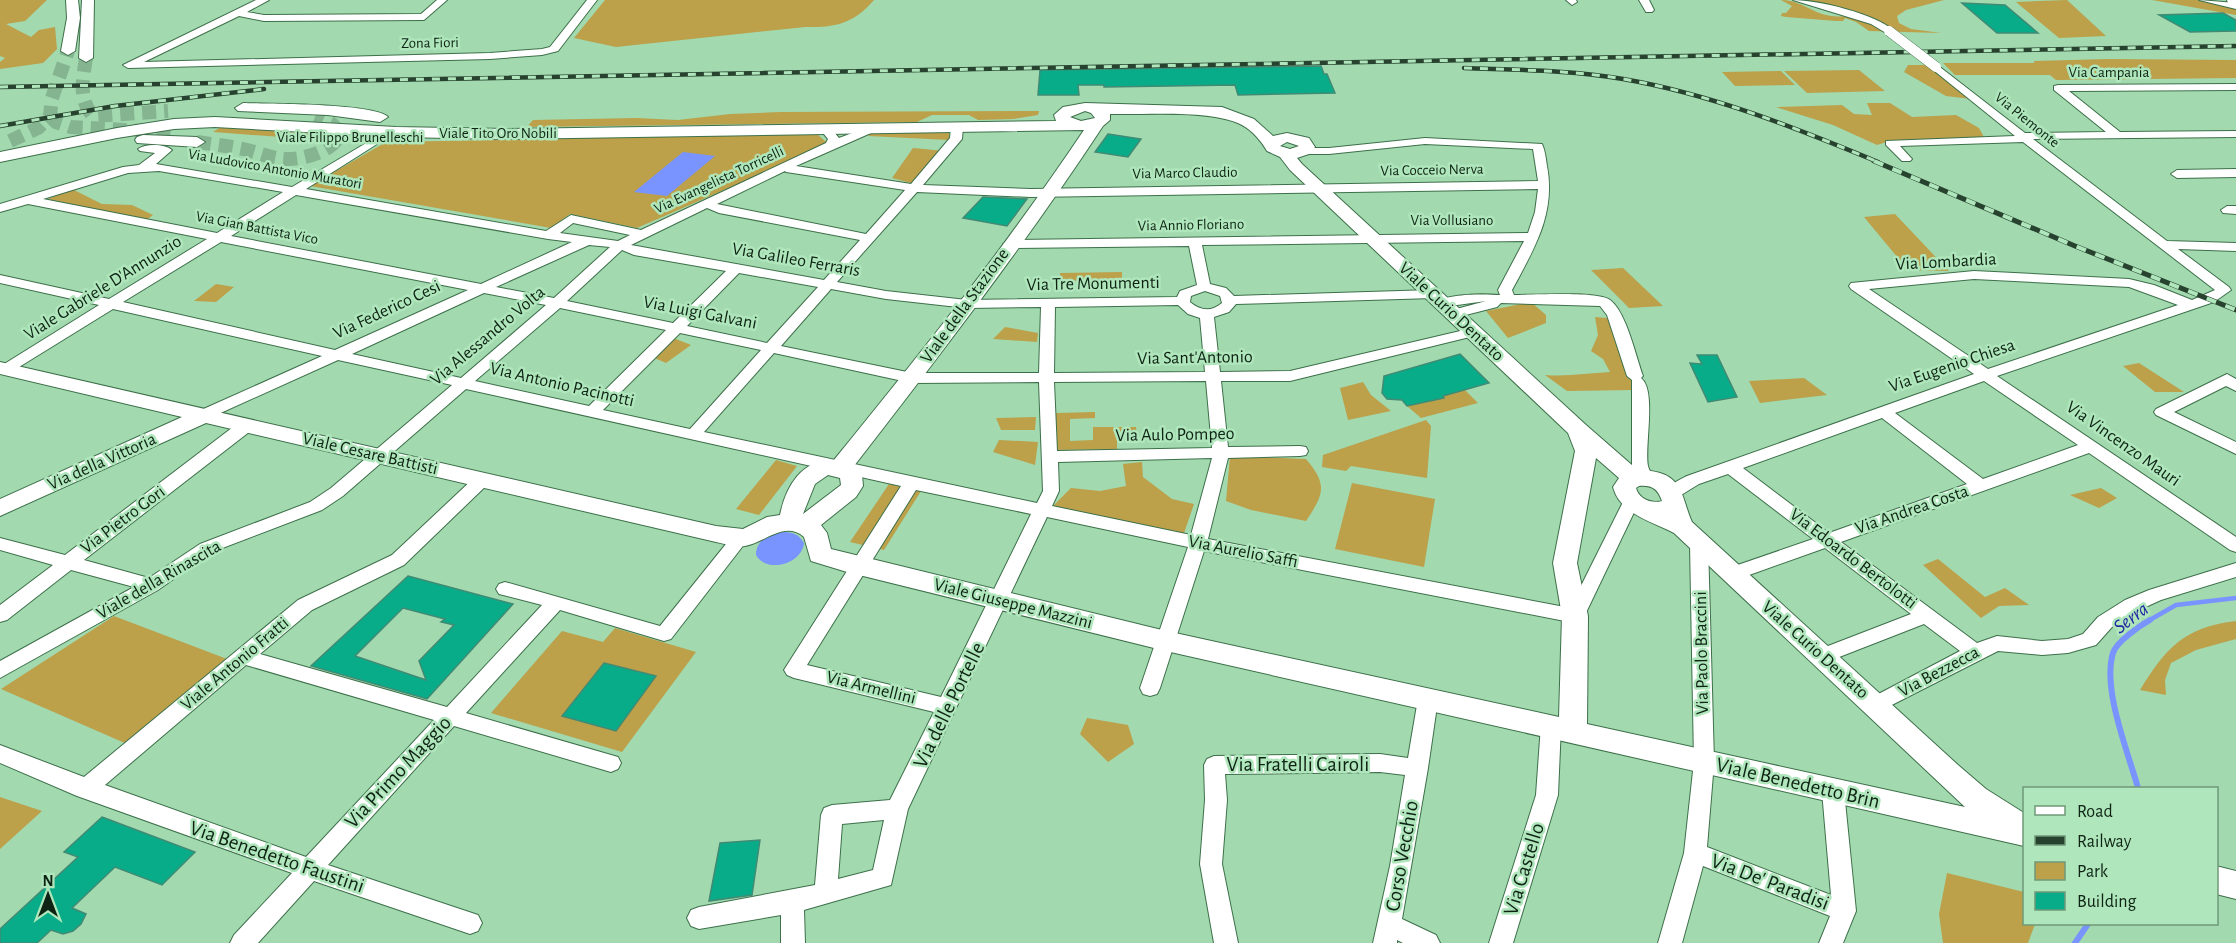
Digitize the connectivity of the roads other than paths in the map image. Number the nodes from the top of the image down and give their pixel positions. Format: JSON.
{"nodes":[{"id":1,"x":72,"y":0,"type":"edge"},
{"id":2,"x":88,"y":0,"type":"edge"},
{"id":3,"x":264,"y":0,"type":"edge"},
{"id":4,"x":442,"y":0,"type":"edge"},
{"id":5,"x":592,"y":0,"type":"edge"},
{"id":6,"x":1644,"y":0,"type":"edge"},
{"id":7,"x":1798,"y":0,"type":"edge"},
{"id":8,"x":2204,"y":0,"type":"edge"},
{"id":9,"x":2236,"y":6,"type":"edge"},
{"id":10,"x":1649,"y":10,"type":"dead end"},
{"id":11,"x":240,"y":13,"type":"junction"},
{"id":12,"x":161,"y":49,"type":"junction"},
{"id":13,"x":68,"y":51,"type":"tunnel mouth"},
{"id":14,"x":86,"y":58,"type":"tunnel mouth"},
{"id":15,"x":244,"y":62,"type":"junction"},
{"id":16,"x":2236,"y":87,"type":"edge"},
{"id":17,"x":1138,"y":111,"type":"joint"},
{"id":18,"x":1064,"y":112,"type":"junction"},
{"id":19,"x":315,"y":117,"type":"tunnel mouth"},
{"id":20,"x":1098,"y":117,"type":"junction"},
{"id":21,"x":999,"y":126,"type":"junction"},
{"id":22,"x":957,"y":127,"type":"junction"},
{"id":23,"x":825,"y":128,"type":"junction"},
{"id":24,"x":876,"y":128,"type":"junction"},
{"id":25,"x":177,"y":133,"type":"tunnel mouth"},
{"id":26,"x":1081,"y":133,"type":"junction"},
{"id":27,"x":507,"y":134,"type":"junction"},
{"id":28,"x":2117,"y":135,"type":"junction"},
{"id":29,"x":2233,"y":136,"type":"edge"},
{"id":30,"x":2022,"y":137,"type":"junction"},
{"id":31,"x":196,"y":142,"type":"tunnel mouth"},
{"id":32,"x":373,"y":142,"type":"dead end"},
{"id":33,"x":831,"y":146,"type":"junction"},
{"id":34,"x":144,"y":149,"type":"dead end"},
{"id":35,"x":1290,"y":151,"type":"junction"},
{"id":36,"x":0,"y":157,"type":"edge"},
{"id":37,"x":1906,"y":159,"type":"dead end"},
{"id":38,"x":0,"y":162,"type":"edge"},
{"id":39,"x":144,"y":167,"type":"junction"},
{"id":40,"x":786,"y":168,"type":"junction"},
{"id":41,"x":2236,"y":173,"type":"edge"},
{"id":42,"x":2178,"y":174,"type":"dead end"},
{"id":43,"x":1545,"y":185,"type":"junction"},
{"id":44,"x":914,"y":188,"type":"junction"},
{"id":45,"x":1320,"y":188,"type":"junction"},
{"id":46,"x":295,"y":189,"type":"junction"},
{"id":47,"x":1051,"y":192,"type":"junction"},
{"id":48,"x":28,"y":200,"type":"junction"},
{"id":49,"x":707,"y":204,"type":"junction"},
{"id":50,"x":0,"y":208,"type":"edge"},
{"id":51,"x":642,"y":234,"type":"junction"},
{"id":52,"x":548,"y":235,"type":"junction"},
{"id":53,"x":219,"y":237,"type":"junction"},
{"id":54,"x":869,"y":237,"type":"junction"},
{"id":55,"x":1372,"y":237,"type":"junction"},
{"id":56,"x":1532,"y":237,"type":"junction"},
{"id":57,"x":586,"y":241,"type":"junction"},
{"id":58,"x":1195,"y":242,"type":"junction"},
{"id":59,"x":1010,"y":244,"type":"junction"},
{"id":60,"x":620,"y":245,"type":"junction"},
{"id":61,"x":2163,"y":245,"type":"junction"},
{"id":62,"x":2236,"y":247,"type":"edge"},
{"id":63,"x":737,"y":268,"type":"junction"},
{"id":64,"x":0,"y":279,"type":"edge"},
{"id":65,"x":830,"y":284,"type":"junction"},
{"id":66,"x":1204,"y":287,"type":"junction"},
{"id":67,"x":480,"y":289,"type":"junction"},
{"id":68,"x":2230,"y":290,"type":"edge"},
{"id":69,"x":1502,"y":299,"type":"junction"},
{"id":70,"x":1230,"y":300,"type":"junction"},
{"id":71,"x":1183,"y":301,"type":"junction"},
{"id":72,"x":557,"y":303,"type":"junction"},
{"id":73,"x":967,"y":303,"type":"junction"},
{"id":74,"x":1048,"y":303,"type":"junction"},
{"id":75,"x":109,"y":304,"type":"junction"},
{"id":76,"x":1443,"y":304,"type":"junction"},
{"id":77,"x":2190,"y":306,"type":"junction"},
{"id":78,"x":1207,"y":314,"type":"junction"},
{"id":79,"x":675,"y":329,"type":"junction"},
{"id":80,"x":1473,"y":332,"type":"junction"},
{"id":81,"x":773,"y":348,"type":"junction"},
{"id":82,"x":339,"y":354,"type":"junction"},
{"id":83,"x":2,"y":370,"type":"edge"},
{"id":84,"x":1987,"y":374,"type":"junction"},
{"id":85,"x":912,"y":378,"type":"junction"},
{"id":86,"x":1214,"y":378,"type":"junction"},
{"id":87,"x":1046,"y":379,"type":"junction"},
{"id":88,"x":463,"y":382,"type":"junction"},
{"id":89,"x":2236,"y":386,"type":"edge"},
{"id":90,"x":1884,"y":411,"type":"junction"},
{"id":91,"x":592,"y":412,"type":"junction"},
{"id":92,"x":205,"y":415,"type":"junction"},
{"id":93,"x":247,"y":425,"type":"junction"},
{"id":94,"x":1578,"y":430,"type":"junction"},
{"id":95,"x":693,"y":435,"type":"junction"},
{"id":96,"x":2092,"y":446,"type":"junction"},
{"id":97,"x":2236,"y":449,"type":"edge"},
{"id":98,"x":1300,"y":451,"type":"dead end"},
{"id":99,"x":1221,"y":454,"type":"junction"},
{"id":100,"x":380,"y":455,"type":"junction"},
{"id":101,"x":1051,"y":457,"type":"junction"},
{"id":102,"x":1730,"y":467,"type":"junction"},
{"id":103,"x":840,"y":468,"type":"junction"},
{"id":104,"x":806,"y":478,"type":"junction"},
{"id":105,"x":482,"y":480,"type":"junction"},
{"id":106,"x":912,"y":483,"type":"junction"},
{"id":107,"x":1981,"y":486,"type":"junction"},
{"id":108,"x":1649,"y":491,"type":"junction"},
{"id":109,"x":0,"y":508,"type":"edge"},
{"id":110,"x":1043,"y":511,"type":"junction"},
{"id":111,"x":798,"y":524,"type":"junction"},
{"id":112,"x":1690,"y":535,"type":"junction"},
{"id":113,"x":740,"y":538,"type":"junction"},
{"id":114,"x":1826,"y":540,"type":"junction"},
{"id":115,"x":1198,"y":543,"type":"junction"},
{"id":116,"x":0,"y":544,"type":"edge"},
{"id":117,"x":2236,"y":546,"type":"edge"},
{"id":118,"x":70,"y":561,"type":"junction"},
{"id":119,"x":860,"y":566,"type":"junction"},
{"id":120,"x":2236,"y":570,"type":"edge"},
{"id":121,"x":1732,"y":574,"type":"junction"},
{"id":122,"x":152,"y":585,"type":"junction"},
{"id":123,"x":505,"y":589,"type":"dead end"},
{"id":124,"x":999,"y":601,"type":"junction"},
{"id":125,"x":556,"y":602,"type":"junction"},
{"id":126,"x":0,"y":615,"type":"edge"},
{"id":127,"x":1927,"y":615,"type":"junction"},
{"id":128,"x":1575,"y":616,"type":"junction"},
{"id":129,"x":1166,"y":641,"type":"junction"},
{"id":130,"x":1975,"y":652,"type":"junction"},
{"id":131,"x":1822,"y":656,"type":"junction"},
{"id":132,"x":244,"y":657,"type":"junction"},
{"id":133,"x":0,"y":670,"type":"edge"},
{"id":134,"x":1150,"y":688,"type":"dead end"},
{"id":135,"x":1428,"y":699,"type":"junction"},
{"id":136,"x":1876,"y":705,"type":"junction"},
{"id":137,"x":948,"y":707,"type":"junction"},
{"id":138,"x":450,"y":716,"type":"junction"},
{"id":139,"x":1562,"y":728,"type":"junction"},
{"id":140,"x":0,"y":754,"type":"edge"},
{"id":141,"x":1704,"y":762,"type":"junction"},
{"id":142,"x":611,"y":764,"type":"dead end"},
{"id":143,"x":1418,"y":768,"type":"junction"},
{"id":144,"x":1948,"y":774,"type":"junction"},
{"id":145,"x":86,"y":789,"type":"junction"},
{"id":146,"x":1833,"y":791,"type":"junction"},
{"id":147,"x":897,"y":809,"type":"junction"},
{"id":148,"x":1927,"y":812,"type":"junction"},
{"id":149,"x":2023,"y":830,"type":"edge"},
{"id":150,"x":2023,"y":831,"type":"edge"},
{"id":151,"x":1695,"y":853,"type":"junction"},
{"id":152,"x":308,"y":869,"type":"junction"},
{"id":153,"x":2218,"y":880,"type":"edge"},
{"id":154,"x":2236,"y":885,"type":"edge"},
{"id":155,"x":826,"y":892,"type":"junction"},
{"id":156,"x":792,"y":902,"type":"junction"},
{"id":157,"x":1844,"y":911,"type":"junction"},
{"id":158,"x":699,"y":918,"type":"dead end"},
{"id":159,"x":470,"y":923,"type":"dead end"},
{"id":160,"x":1387,"y":934,"type":"edge"},
{"id":161,"x":242,"y":943,"type":"edge"},
{"id":162,"x":793,"y":943,"type":"edge"},
{"id":163,"x":1226,"y":943,"type":"edge"},
{"id":164,"x":1428,"y":943,"type":"edge"},
{"id":165,"x":1501,"y":943,"type":"edge"},
{"id":166,"x":1670,"y":943,"type":"edge"},
{"id":167,"x":1831,"y":943,"type":"edge"}],
"edges":[{"from":1,"to":13,"type":"street"},
{"from":2,"to":14,"type":"street"},
{"from":3,"to":11,"type":"street","name":"Zona Fiori"},
{"from":4,"to":11,"type":"street","name":"Zona Fiori"},
{"from":5,"to":15,"type":"street","name":"Zona Fiori"},
{"from":6,"to":10,"type":"street"},
{"from":7,"to":30,"type":"street","name":"Via Piemonte","bridge":true},
{"from":8,"to":9,"type":"street"},
{"from":11,"to":12,"type":"street","name":"Zona Fiori"},
{"from":12,"to":15,"type":"street","name":"Zona Fiori"},
{"from":12,"to":15,"type":"street","name":"Zona Fiori"},
{"from":16,"to":28,"type":"street","name":"Via Campania"},
{"from":17,"to":20,"type":"street","name":"Viale Tito Oro Nobili"},
{"from":17,"to":35,"type":"street","name":"Viale Curio Dentato"},
{"from":18,"to":20,"type":"street","name":"Viale Tito Oro Nobili"},
{"from":18,"to":21,"type":"street","name":"Viale Tito Oro Nobili"},
{"from":18,"to":26,"type":"street"},
{"from":19,"to":27,"type":"street","name":"Viale Filippo Brunelleschi"},
{"from":20,"to":26,"type":"street","name":"Viale della Stazione"},
{"from":21,"to":22,"type":"street","name":"Viale Tito Oro Nobili"},
{"from":21,"to":26,"type":"street","name":"Viale Tito Oro Nobili"},
{"from":22,"to":24,"type":"street","name":"Viale Tito Oro Nobili"},
{"from":22,"to":44,"type":"street"},
{"from":23,"to":24,"type":"street","name":"Viale Tito Oro Nobili"},
{"from":23,"to":27,"type":"street","name":"Viale Tito Oro Nobili"},
{"from":23,"to":33,"type":"street"},
{"from":24,"to":33,"type":"street","name":"Via Evangelista Torricelli"},
{"from":25,"to":27,"type":"street","name":"Viale Filippo Brunelleschi"},
{"from":26,"to":47,"type":"street","name":"Viale della Stazione"},
{"from":27,"to":36,"type":"street","name":"Viale Tito Oro Nobili"},
{"from":28,"to":29,"type":"street"},
{"from":28,"to":30,"type":"street"},
{"from":30,"to":37,"type":"street"},
{"from":30,"to":61,"type":"street","name":"Via Piemonte"},
{"from":31,"to":38,"type":"street"},
{"from":32,"to":46,"type":"street","name":"Viale Gabriele D'Annunzio"},
{"from":33,"to":40,"type":"street","name":"Via Evangelista Torricelli"},
{"from":34,"to":39,"type":"street"},
{"from":35,"to":43,"type":"street"},
{"from":35,"to":45,"type":"street","name":"Viale Curio Dentato"},
{"from":39,"to":46,"type":"street","name":"Via Ludovico Antonio Muratori"},
{"from":39,"to":48,"type":"street","name":"Via Ludovico Antonio Muratori"},
{"from":40,"to":44,"type":"street","name":"Via Marco Claudio"},
{"from":40,"to":49,"type":"street","name":"Via Evangelista Torricelli"},
{"from":41,"to":42,"type":"street"},
{"from":43,"to":45,"type":"street","name":"Via Cocceio Nerva"},
{"from":43,"to":56,"type":"street"},
{"from":44,"to":47,"type":"street","name":"Via Marco Claudio"},
{"from":44,"to":54,"type":"street"},
{"from":45,"to":47,"type":"street","name":"Via Marco Claudio"},
{"from":45,"to":55,"type":"street","name":"Viale Curio Dentato"},
{"from":46,"to":52,"type":"street","name":"Via Ludovico Antonio Muratori"},
{"from":46,"to":53,"type":"street","name":"Viale Gabriele D'Annunzio"},
{"from":47,"to":59,"type":"street","name":"Viale della Stazione"},
{"from":48,"to":50,"type":"street","name":"Via Ludovico Antonio Muratori"},
{"from":48,"to":53,"type":"street","name":"Via Gian Battista Vico"},
{"from":49,"to":51,"type":"street","name":"Via Evangelista Torricelli"},
{"from":49,"to":54,"type":"street"},
{"from":51,"to":52,"type":"street"},
{"from":51,"to":60,"type":"street","name":"Via Evangelista Torricelli"},
{"from":52,"to":57,"type":"street","name":"Via Ludovico Antonio Muratori"},
{"from":53,"to":67,"type":"street","name":"Via Gian Battista Vico"},
{"from":53,"to":75,"type":"street","name":"Viale Gabriele D'Annunzio"},
{"from":54,"to":65,"type":"street"},
{"from":55,"to":56,"type":"street","name":"Via Vollusiano"},
{"from":55,"to":58,"type":"street","name":"Via Annio Floriano"},
{"from":55,"to":76,"type":"street","name":"Viale Curio Dentato"},
{"from":56,"to":69,"type":"street"},
{"from":57,"to":60,"type":"street","name":"Via Galileo Ferraris"},
{"from":57,"to":67,"type":"street","name":"Via Federico Cesi"},
{"from":58,"to":59,"type":"street","name":"Via Annio Floriano"},
{"from":58,"to":66,"type":"street"},
{"from":59,"to":73,"type":"street","name":"Viale della Stazione"},
{"from":60,"to":63,"type":"street","name":"Via Galileo Ferraris"},
{"from":60,"to":72,"type":"street","name":"Via Alessandro Volta"},
{"from":61,"to":62,"type":"street"},
{"from":61,"to":68,"type":"street","name":"Via Piemonte"},
{"from":63,"to":65,"type":"street","name":"Via Galileo Ferraris"},
{"from":63,"to":79,"type":"street"},
{"from":64,"to":75,"type":"street","name":"Via Antonio Pacinotti"},
{"from":65,"to":73,"type":"street","name":"Via Galileo Ferraris"},
{"from":65,"to":81,"type":"street"},
{"from":66,"to":70,"type":"street"},
{"from":66,"to":71,"type":"street"},
{"from":67,"to":72,"type":"street","name":"Via Luigi Galvani"},
{"from":67,"to":82,"type":"street","name":"Via Federico Cesi"},
{"from":68,"to":77,"type":"street","name":"Via Eugenio Chiesa"},
{"from":69,"to":76,"type":"street"},
{"from":69,"to":108,"type":"street"},
{"from":70,"to":76,"type":"street"},
{"from":70,"to":78,"type":"street"},
{"from":71,"to":74,"type":"street","name":"Via Tre Monumenti"},
{"from":71,"to":78,"type":"street"},
{"from":72,"to":79,"type":"street","name":"Via Luigi Galvani"},
{"from":72,"to":88,"type":"street","name":"Via Alessandro Volta"},
{"from":73,"to":74,"type":"street","name":"Via Tre Monumenti"},
{"from":73,"to":85,"type":"street","name":"Viale della Stazione"},
{"from":74,"to":87,"type":"street","name":"Via delle Portelle"},
{"from":75,"to":82,"type":"street","name":"Via Antonio Pacinotti"},
{"from":75,"to":83,"type":"street","name":"Viale Gabriele D'Annunzio"},
{"from":76,"to":80,"type":"street","name":"Viale Curio Dentato"},
{"from":77,"to":84,"type":"street","name":"Via Eugenio Chiesa"},
{"from":77,"to":84,"type":"street","name":"Via Lombardia"},
{"from":78,"to":86,"type":"street"},
{"from":79,"to":81,"type":"street","name":"Via Luigi Galvani"},
{"from":79,"to":91,"type":"street"},
{"from":80,"to":86,"type":"street","name":"Via Sant'Antonio"},
{"from":80,"to":94,"type":"street","name":"Viale Curio Dentato"},
{"from":81,"to":85,"type":"street","name":"Via Luigi Galvani"},
{"from":81,"to":95,"type":"street"},
{"from":82,"to":88,"type":"street","name":"Via Antonio Pacinotti"},
{"from":82,"to":92,"type":"street","name":"Via Federico Cesi"},
{"from":83,"to":92,"type":"street","name":"Viale Cesare Battisti"},
{"from":84,"to":90,"type":"street","name":"Via Eugenio Chiesa"},
{"from":84,"to":96,"type":"street","name":"Via Vincenzo Mauri"},
{"from":85,"to":87,"type":"street","name":"Via Sant'Antonio"},
{"from":85,"to":103,"type":"street","name":"Viale della Stazione"},
{"from":86,"to":87,"type":"street","name":"Via Sant'Antonio"},
{"from":86,"to":99,"type":"street"},
{"from":87,"to":101,"type":"street","name":"Via delle Portelle"},
{"from":88,"to":91,"type":"street","name":"Via Antonio Pacinotti"},
{"from":88,"to":100,"type":"street","name":"Via Alessandro Volta"},
{"from":89,"to":97,"type":"street"},
{"from":90,"to":102,"type":"street","name":"Via Eugenio Chiesa"},
{"from":90,"to":107,"type":"street"},
{"from":91,"to":95,"type":"street","name":"Via Antonio Pacinotti"},
{"from":92,"to":93,"type":"street","name":"Viale Cesare Battisti"},
{"from":92,"to":109,"type":"street","name":"Via della Vittoria"},
{"from":93,"to":100,"type":"street","name":"Viale Cesare Battisti"},
{"from":93,"to":118,"type":"street","name":"Via Pietro Gori"},
{"from":94,"to":108,"type":"street","name":"Viale Curio Dentato"},
{"from":94,"to":128,"type":"street"},
{"from":95,"to":103,"type":"street","name":"Via Antonio Pacinotti"},
{"from":96,"to":107,"type":"street","name":"Via Andrea Costa"},
{"from":96,"to":117,"type":"street","name":"Via Vincenzo Mauri"},
{"from":98,"to":99,"type":"street","name":"Via Aulo Pompeo"},
{"from":99,"to":101,"type":"street","name":"Via Aulo Pompeo"},
{"from":99,"to":115,"type":"street"},
{"from":100,"to":105,"type":"street","name":"Viale Cesare Battisti"},
{"from":100,"to":122,"type":"street","name":"Viale della Rinascita"},
{"from":101,"to":110,"type":"street","name":"Via delle Portelle"},
{"from":102,"to":108,"type":"street","name":"Via Eugenio Chiesa"},
{"from":102,"to":114,"type":"street","name":"Via Edoardo Bertolotti"},
{"from":103,"to":104,"type":"street"},
{"from":103,"to":106,"type":"street","name":"Via Aurelio Saffi"},
{"from":103,"to":111,"type":"street"},
{"from":104,"to":111,"type":"street"},
{"from":104,"to":113,"type":"street"},
{"from":105,"to":113,"type":"street","name":"Viale Cesare Battisti"},
{"from":105,"to":132,"type":"street","name":"Viale Antonio Fratti"},
{"from":106,"to":110,"type":"street","name":"Via Aurelio Saffi"},
{"from":106,"to":119,"type":"street"},
{"from":107,"to":114,"type":"street","name":"Via Andrea Costa"},
{"from":108,"to":112,"type":"street","name":"Viale Curio Dentato"},
{"from":108,"to":128,"type":"street"},
{"from":110,"to":115,"type":"street","name":"Via Aurelio Saffi"},
{"from":110,"to":124,"type":"street","name":"Via delle Portelle"},
{"from":111,"to":113,"type":"street"},
{"from":111,"to":119,"type":"street","name":"Viale Giuseppe Mazzini"},
{"from":112,"to":121,"type":"street","name":"Viale Curio Dentato"},
{"from":112,"to":141,"type":"street","name":"Via Paolo Braccini"},
{"from":113,"to":125,"type":"street"},
{"from":114,"to":121,"type":"street","name":"Via Andrea Costa"},
{"from":114,"to":127,"type":"street","name":"Via Edoardo Bertolotti"},
{"from":115,"to":128,"type":"street","name":"Via Aurelio Saffi"},
{"from":115,"to":129,"type":"street"},
{"from":116,"to":118,"type":"street"},
{"from":118,"to":122,"type":"street"},
{"from":118,"to":126,"type":"street","name":"Via Pietro Gori"},
{"from":119,"to":124,"type":"street","name":"Viale Giuseppe Mazzini"},
{"from":119,"to":137,"type":"street","name":"Via Armellini"},
{"from":120,"to":130,"type":"street","name":"Via Bezzecca"},
{"from":121,"to":131,"type":"street","name":"Viale Curio Dentato"},
{"from":122,"to":133,"type":"street","name":"Viale della Rinascita"},
{"from":123,"to":125,"type":"street"},
{"from":124,"to":129,"type":"street","name":"Viale Giuseppe Mazzini"},
{"from":124,"to":137,"type":"street","name":"Via delle Portelle"},
{"from":125,"to":138,"type":"street","name":"Via Primo Maggio"},
{"from":127,"to":130,"type":"street","name":"Via Edoardo Bertolotti"},
{"from":127,"to":131,"type":"street"},
{"from":128,"to":139,"type":"street"},
{"from":129,"to":134,"type":"street"},
{"from":129,"to":135,"type":"street","name":"Viale Giuseppe Mazzini"},
{"from":130,"to":136,"type":"street","name":"Via Bezzecca"},
{"from":131,"to":136,"type":"street","name":"Viale Curio Dentato"},
{"from":132,"to":138,"type":"street"},
{"from":132,"to":145,"type":"street","name":"Viale Antonio Fratti"},
{"from":135,"to":139,"type":"street","name":"Viale Benedetto Brin"},
{"from":135,"to":143,"type":"street","name":"Corso Vecchio"},
{"from":136,"to":144,"type":"street","name":"Viale Curio Dentato"},
{"from":137,"to":147,"type":"street","name":"Via delle Portelle"},
{"from":138,"to":142,"type":"street"},
{"from":138,"to":152,"type":"street","name":"Via Primo Maggio"},
{"from":139,"to":141,"type":"street","name":"Viale Benedetto Brin"},
{"from":139,"to":165,"type":"street","name":"Via Castello"},
{"from":140,"to":145,"type":"street","name":"Via Benedetto Faustini"},
{"from":141,"to":146,"type":"street","name":"Viale Benedetto Brin"},
{"from":141,"to":151,"type":"street","name":"Via Paolo Braccini"},
{"from":143,"to":160,"type":"street","name":"Corso Vecchio"},
{"from":143,"to":163,"type":"street","name":"Via Fratelli Cairoli"},
{"from":144,"to":148,"type":"street","name":"Viale Curio Dentato"},
{"from":144,"to":149,"type":"street","name":"Viale Curio Dentato"},
{"from":145,"to":152,"type":"street","name":"Via Benedetto Faustini"},
{"from":146,"to":148,"type":"street","name":"Viale Benedetto Brin"},
{"from":146,"to":157,"type":"street"},
{"from":147,"to":155,"type":"street","name":"Via delle Portelle"},
{"from":147,"to":155,"type":"street"},
{"from":148,"to":150,"type":"street","name":"Viale Benedetto Brin"},
{"from":151,"to":157,"type":"street","name":"Via De' Paradisi"},
{"from":151,"to":166,"type":"street","name":"Via Paolo Braccini"},
{"from":152,"to":159,"type":"street","name":"Via Benedetto Faustini"},
{"from":152,"to":161,"type":"street","name":"Via Primo Maggio"},
{"from":153,"to":154,"type":"street"},
{"from":155,"to":156,"type":"street"},
{"from":156,"to":158,"type":"street"},
{"from":156,"to":162,"type":"street"},
{"from":157,"to":167,"type":"street"},
{"from":160,"to":164,"type":"street"}]}
